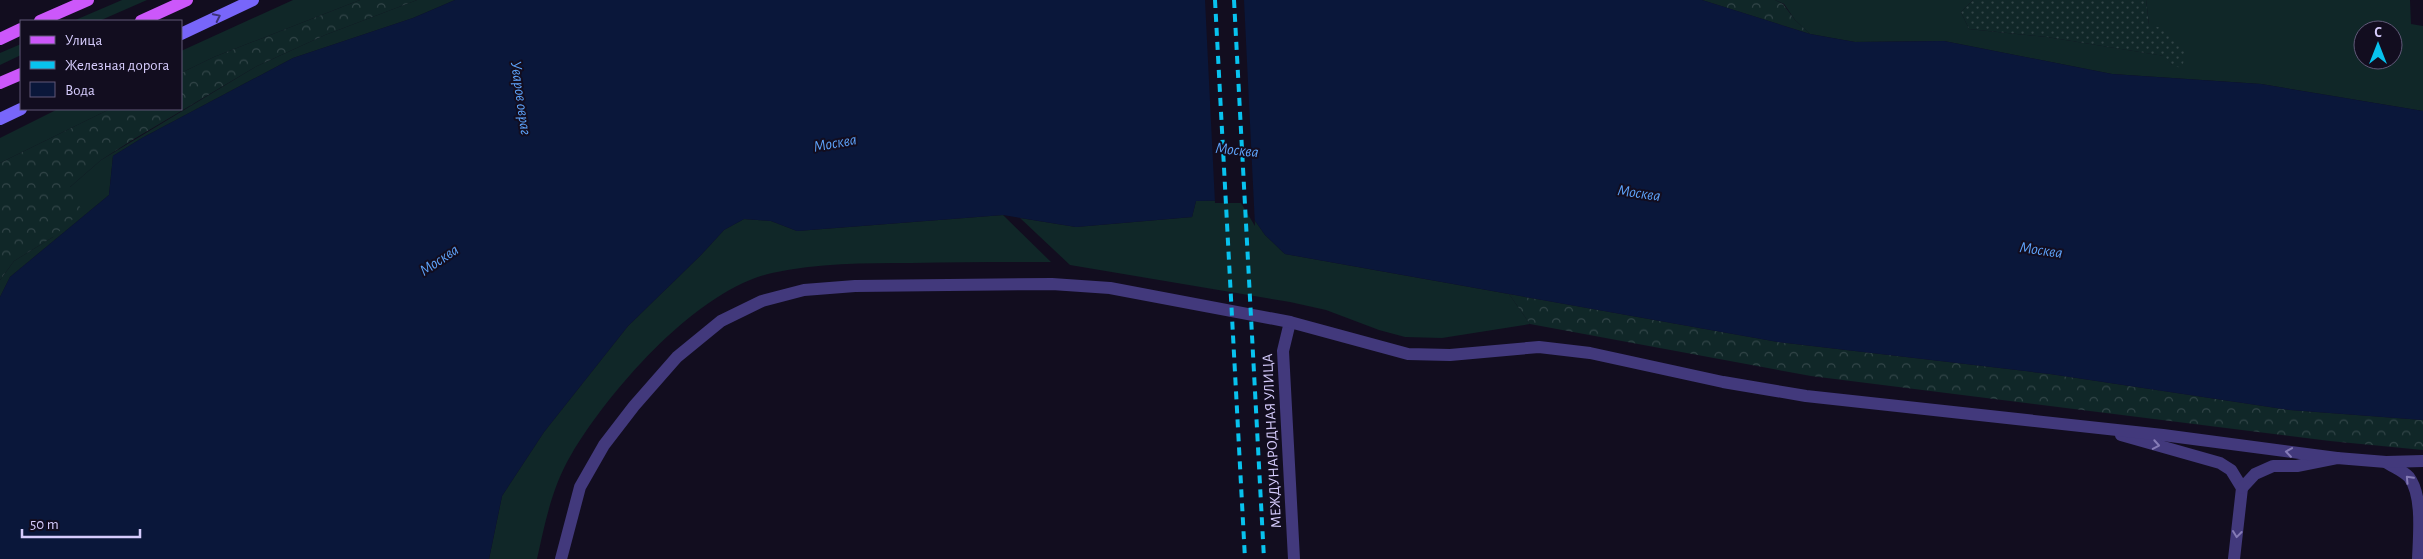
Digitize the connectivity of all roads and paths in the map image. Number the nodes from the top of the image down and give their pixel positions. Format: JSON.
{"nodes":[{"id":1,"x":88,"y":0,"type":"edge"},
{"id":2,"x":188,"y":0,"type":"edge"},
{"id":3,"x":253,"y":0,"type":"edge"},
{"id":4,"x":42,"y":20,"type":"edge"},
{"id":5,"x":143,"y":20,"type":"edge"},
{"id":6,"x":20,"y":29,"type":"edge"},
{"id":7,"x":182,"y":34,"type":"edge"},
{"id":8,"x":0,"y":38,"type":"edge"},
{"id":9,"x":20,"y":74,"type":"edge"},
{"id":10,"x":0,"y":83,"type":"edge"},
{"id":11,"x":20,"y":109,"type":"edge"},
{"id":12,"x":0,"y":119,"type":"edge"},
{"id":13,"x":1290,"y":322,"type":"junction"},
{"id":14,"x":2110,"y":429,"type":"junction"},
{"id":15,"x":2337,"y":458,"type":"junction"},
{"id":16,"x":2386,"y":462,"type":"junction"},
{"id":17,"x":2423,"y":462,"type":"edge"},
{"id":18,"x":2242,"y":488,"type":"junction"},
{"id":19,"x":561,"y":559,"type":"edge"},
{"id":20,"x":1294,"y":559,"type":"edge"},
{"id":21,"x":2234,"y":559,"type":"edge"},
{"id":22,"x":2418,"y":559,"type":"edge"}],
"edges":[{"from":1,"to":4,"type":"main road"},
{"from":2,"to":5,"type":"main road"},
{"from":7,"to":3,"type":"main road","one_way":true},
{"from":6,"to":8,"type":"main road"},
{"from":9,"to":10,"type":"main road"},
{"from":11,"to":12,"type":"main road"},
{"from":13,"to":14,"type":"street"},
{"from":13,"to":19,"type":"street"},
{"from":13,"to":20,"type":"street","name":"МЕЖДУНАРОДНАЯ УЛИЦА"},
{"from":15,"to":14,"type":"street","one_way":true},
{"from":14,"to":18,"type":"street","one_way":true},
{"from":15,"to":16,"type":"street"},
{"from":15,"to":18,"type":"street"},
{"from":16,"to":17,"type":"street"},
{"from":22,"to":16,"type":"street","one_way":true},
{"from":18,"to":21,"type":"street","one_way":true}]}
